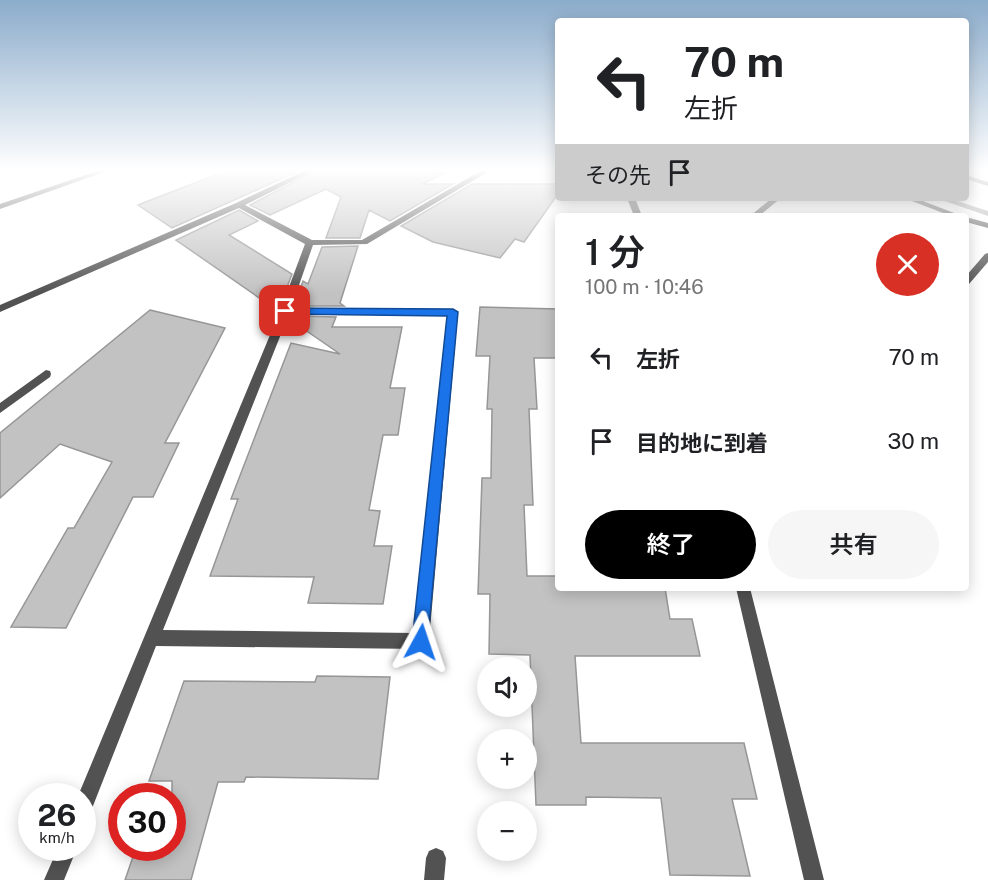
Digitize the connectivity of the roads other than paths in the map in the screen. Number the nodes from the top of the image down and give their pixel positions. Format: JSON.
{"nodes":[{"id":1,"x":225,"y":211,"type":"edge"},
{"id":2,"x":250,"y":211,"type":"edge"},
{"id":3,"x":416,"y":211,"type":"edge"},
{"id":4,"x":969,"y":220,"type":"edge"},
{"id":5,"x":988,"y":226,"type":"edge"},
{"id":6,"x":310,"y":243,"type":"junction"},
{"id":7,"x":988,"y":256,"type":"edge"},
{"id":8,"x":969,"y":278,"type":"edge"},
{"id":9,"x":0,"y":309,"type":"edge"},
{"id":10,"x":285,"y":311,"type":"junction"},
{"id":11,"x":46,"y":374,"type":"dead end"},
{"id":12,"x":0,"y":409,"type":"edge"},
{"id":13,"x":744,"y":591,"type":"edge"},
{"id":14,"x":151,"y":638,"type":"junction"},
{"id":15,"x":92,"y":783,"type":"edge"},
{"id":16,"x":436,"y":858,"type":"dead end"},
{"id":17,"x":62,"y":861,"type":"edge"},
{"id":18,"x":54,"y":880,"type":"edge"},
{"id":19,"x":435,"y":880,"type":"edge"},
{"id":20,"x":814,"y":880,"type":"edge"}],
"edges":[{"from":1,"to":9,"type":"street"},
{"from":2,"to":6,"type":"street"},
{"from":3,"to":6,"type":"street"},
{"from":4,"to":5,"type":"street"},
{"from":6,"to":10,"type":"street"},
{"from":7,"to":8,"type":"street"},
{"from":10,"to":14,"type":"street"},
{"from":10,"to":14,"type":"street"},
{"from":11,"to":12,"type":"street"},
{"from":13,"to":20,"type":"street"},
{"from":14,"to":15,"type":"street"},
{"from":16,"to":19,"type":"street"},
{"from":17,"to":18,"type":"street"}]}
